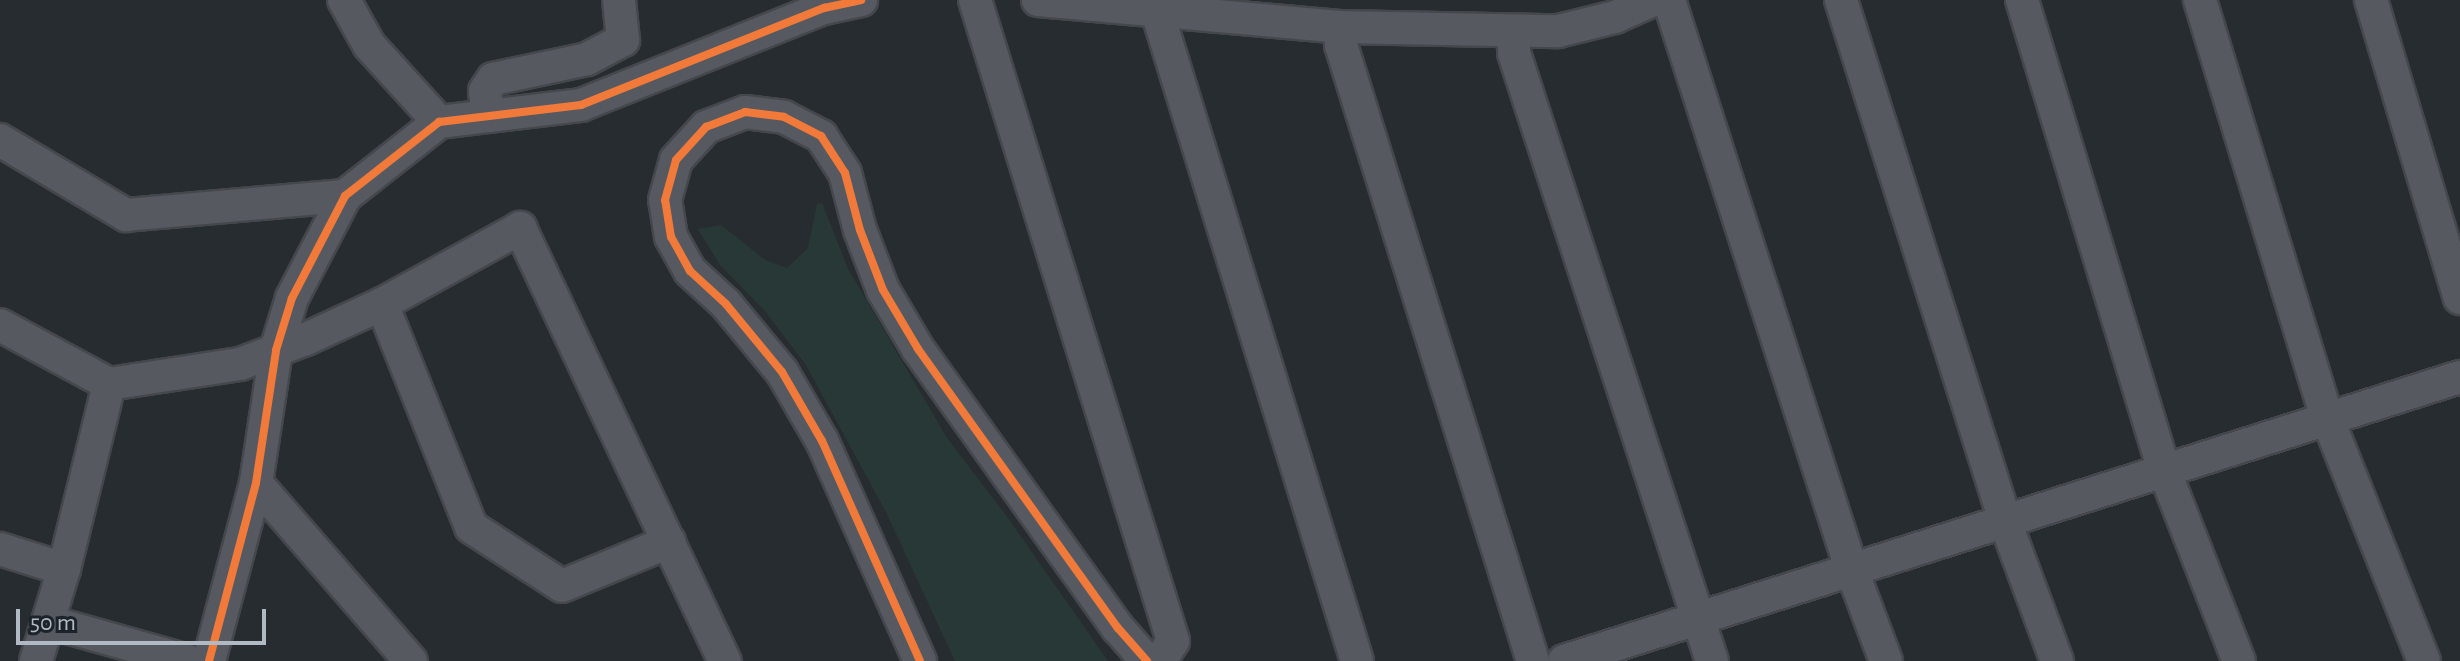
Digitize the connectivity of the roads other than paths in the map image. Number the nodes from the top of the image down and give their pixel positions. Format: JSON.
{"nodes":[{"id":1,"x":344,"y":0,"type":"edge"},
{"id":2,"x":619,"y":0,"type":"edge"},
{"id":3,"x":861,"y":0,"type":"edge"},
{"id":4,"x":975,"y":0,"type":"edge"},
{"id":5,"x":1038,"y":0,"type":"edge"},
{"id":6,"x":1653,"y":0,"type":"edge"},
{"id":7,"x":1669,"y":0,"type":"edge"},
{"id":8,"x":1841,"y":0,"type":"edge"},
{"id":9,"x":2022,"y":0,"type":"edge"},
{"id":10,"x":2200,"y":0,"type":"edge"},
{"id":11,"x":2371,"y":0,"type":"edge"},
{"id":12,"x":1156,"y":8,"type":"junction"},
{"id":13,"x":1340,"y":27,"type":"junction"},
{"id":14,"x":1513,"y":31,"type":"junction"},
{"id":15,"x":488,"y":116,"type":"junction"},
{"id":16,"x":439,"y":122,"type":"junction"},
{"id":17,"x":0,"y":140,"type":"edge"},
{"id":18,"x":345,"y":196,"type":"junction"},
{"id":19,"x":2460,"y":298,"type":"edge"},
{"id":20,"x":382,"y":304,"type":"junction"},
{"id":21,"x":0,"y":325,"type":"edge"},
{"id":22,"x":276,"y":350,"type":"junction"},
{"id":23,"x":2460,"y":377,"type":"edge"},
{"id":24,"x":109,"y":384,"type":"junction"},
{"id":25,"x":2328,"y":420,"type":"junction"},
{"id":26,"x":2164,"y":470,"type":"junction"},
{"id":27,"x":256,"y":483,"type":"junction"},
{"id":28,"x":2006,"y":524,"type":"junction"},
{"id":29,"x":669,"y":542,"type":"junction"},
{"id":30,"x":0,"y":549,"type":"edge"},
{"id":31,"x":1851,"y":568,"type":"junction"},
{"id":32,"x":64,"y":569,"type":"junction"},
{"id":33,"x":1697,"y":618,"type":"junction"},
{"id":34,"x":49,"y":622,"type":"junction"},
{"id":35,"x":36,"y":661,"type":"edge"},
{"id":36,"x":188,"y":661,"type":"edge"},
{"id":37,"x":209,"y":661,"type":"edge"},
{"id":38,"x":411,"y":661,"type":"edge"},
{"id":39,"x":725,"y":661,"type":"edge"},
{"id":40,"x":920,"y":661,"type":"edge"},
{"id":41,"x":1147,"y":661,"type":"edge"},
{"id":42,"x":1160,"y":661,"type":"edge"},
{"id":43,"x":1357,"y":661,"type":"edge"},
{"id":44,"x":1533,"y":661,"type":"edge"},
{"id":45,"x":1564,"y":661,"type":"edge"},
{"id":46,"x":1712,"y":661,"type":"edge"},
{"id":47,"x":1886,"y":661,"type":"edge"},
{"id":48,"x":2057,"y":661,"type":"edge"},
{"id":49,"x":2239,"y":661,"type":"edge"},
{"id":50,"x":2424,"y":661,"type":"edge"}],
"edges":[{"from":1,"to":16,"type":"street"},
{"from":2,"to":15,"type":"street"},
{"from":3,"to":15,"type":"street"},
{"from":4,"to":42,"type":"street"},
{"from":5,"to":12,"type":"street"},
{"from":6,"to":14,"type":"street"},
{"from":7,"to":31,"type":"street"},
{"from":8,"to":28,"type":"street"},
{"from":9,"to":26,"type":"street"},
{"from":10,"to":25,"type":"street"},
{"from":11,"to":19,"type":"street"},
{"from":12,"to":13,"type":"street"},
{"from":12,"to":43,"type":"street"},
{"from":13,"to":14,"type":"street"},
{"from":13,"to":44,"type":"street"},
{"from":14,"to":33,"type":"street"},
{"from":15,"to":16,"type":"street"},
{"from":16,"to":18,"type":"street"},
{"from":17,"to":18,"type":"street"},
{"from":18,"to":22,"type":"street"},
{"from":20,"to":22,"type":"street"},
{"from":20,"to":29,"type":"street"},
{"from":20,"to":29,"type":"street"},
{"from":21,"to":24,"type":"street"},
{"from":22,"to":24,"type":"street"},
{"from":22,"to":27,"type":"street"},
{"from":23,"to":25,"type":"street"},
{"from":24,"to":32,"type":"street"},
{"from":25,"to":26,"type":"street"},
{"from":25,"to":50,"type":"street"},
{"from":26,"to":28,"type":"street"},
{"from":26,"to":49,"type":"street"},
{"from":27,"to":37,"type":"street"},
{"from":27,"to":38,"type":"street"},
{"from":28,"to":31,"type":"street"},
{"from":28,"to":48,"type":"street"},
{"from":29,"to":39,"type":"street"},
{"from":30,"to":32,"type":"street"},
{"from":31,"to":33,"type":"street"},
{"from":31,"to":47,"type":"street"},
{"from":32,"to":34,"type":"street"},
{"from":33,"to":45,"type":"street"},
{"from":33,"to":46,"type":"street"},
{"from":34,"to":35,"type":"street"},
{"from":34,"to":36,"type":"street"},
{"from":40,"to":41,"type":"street"}]}
